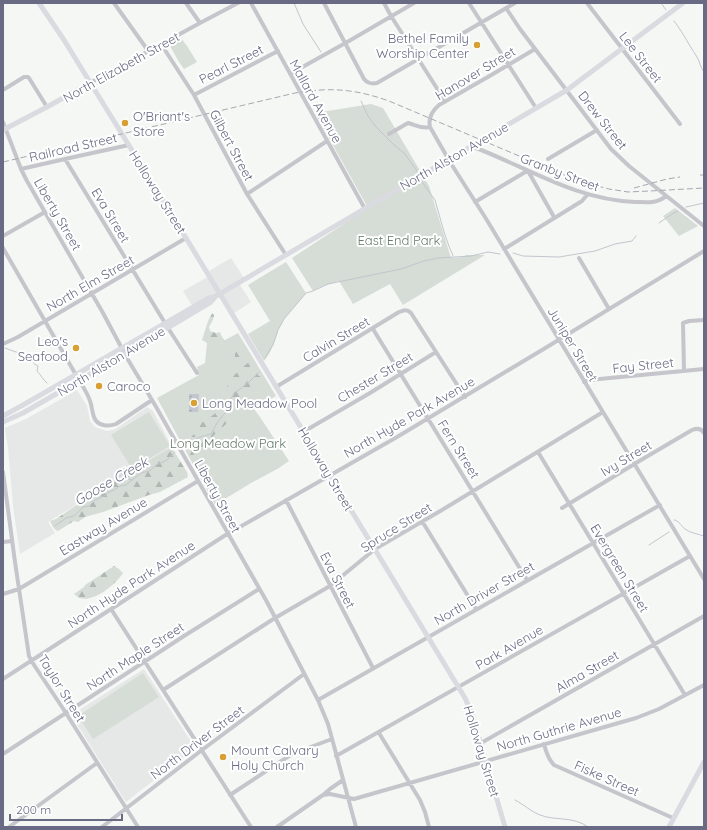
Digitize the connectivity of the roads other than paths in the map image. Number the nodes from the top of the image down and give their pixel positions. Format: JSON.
{"nodes":[{"id":1,"x":39,"y":3,"type":"edge"},
{"id":2,"x":114,"y":3,"type":"edge"},
{"id":3,"x":186,"y":3,"type":"edge"},
{"id":4,"x":238,"y":3,"type":"edge"},
{"id":5,"x":250,"y":3,"type":"edge"},
{"id":6,"x":324,"y":3,"type":"edge"},
{"id":7,"x":384,"y":3,"type":"edge"},
{"id":8,"x":414,"y":3,"type":"edge"},
{"id":9,"x":469,"y":3,"type":"edge"},
{"id":10,"x":515,"y":3,"type":"edge"},
{"id":11,"x":587,"y":3,"type":"edge"},
{"id":12,"x":683,"y":3,"type":"edge"},
{"id":13,"x":506,"y":8,"type":"junction"},
{"id":14,"x":391,"y":16,"type":"junction"},
{"id":15,"x":482,"y":22,"type":"junction"},
{"id":16,"x":200,"y":23,"type":"junction"},
{"id":17,"x":346,"y":43,"type":"junction"},
{"id":18,"x":161,"y":44,"type":"junction"},
{"id":19,"x":536,"y":49,"type":"junction"},
{"id":20,"x":622,"y":49,"type":"junction"},
{"id":21,"x":278,"y":51,"type":"junction"},
{"id":22,"x":149,"y":52,"type":"junction"},
{"id":23,"x":418,"y":59,"type":"junction"},
{"id":24,"x":508,"y":65,"type":"junction"},
{"id":25,"x":290,"y":74,"type":"junction"},
{"id":26,"x":90,"y":83,"type":"junction"},
{"id":27,"x":3,"y":90,"type":"edge"},
{"id":28,"x":567,"y":90,"type":"junction"},
{"id":29,"x":194,"y":95,"type":"junction"},
{"id":30,"x":445,"y":101,"type":"junction"},
{"id":31,"x":47,"y":107,"type":"junction"},
{"id":32,"x":536,"y":108,"type":"junction"},
{"id":33,"x":3,"y":122,"type":"edge"},
{"id":34,"x":680,"y":124,"type":"dead end"},
{"id":35,"x":430,"y":127,"type":"junction"},
{"id":36,"x":4,"y":129,"type":"edge"},
{"id":37,"x":597,"y":130,"type":"junction"},
{"id":38,"x":389,"y":134,"type":"dead end"},
{"id":39,"x":327,"y":141,"type":"junction"},
{"id":40,"x":129,"y":145,"type":"junction"},
{"id":41,"x":471,"y":146,"type":"junction"},
{"id":42,"x":66,"y":159,"type":"junction"},
{"id":43,"x":449,"y":159,"type":"junction"},
{"id":44,"x":548,"y":159,"type":"dead end"},
{"id":45,"x":21,"y":169,"type":"junction"},
{"id":46,"x":528,"y":171,"type":"junction"},
{"id":47,"x":247,"y":194,"type":"junction"},
{"id":48,"x":587,"y":195,"type":"junction"},
{"id":49,"x":666,"y":196,"type":"junction"},
{"id":50,"x":475,"y":202,"type":"junction"},
{"id":51,"x":365,"y":209,"type":"junction"},
{"id":52,"x":45,"y":212,"type":"junction"},
{"id":53,"x":554,"y":217,"type":"junction"},
{"id":54,"x":704,"y":226,"type":"edge"},
{"id":55,"x":3,"y":236,"type":"edge"},
{"id":56,"x":186,"y":238,"type":"junction"},
{"id":57,"x":3,"y":248,"type":"edge"},
{"id":58,"x":504,"y":248,"type":"junction"},
{"id":59,"x":704,"y":251,"type":"edge"},
{"id":60,"x":286,"y":255,"type":"junction"},
{"id":61,"x":579,"y":258,"type":"dead end"},
{"id":62,"x":133,"y":270,"type":"junction"},
{"id":63,"x":92,"y":294,"type":"junction"},
{"id":64,"x":218,"y":295,"type":"junction"},
{"id":65,"x":609,"y":309,"type":"junction"},
{"id":66,"x":704,"y":320,"type":"edge"},
{"id":67,"x":45,"y":321,"type":"junction"},
{"id":68,"x":166,"y":325,"type":"junction"},
{"id":69,"x":373,"y":329,"type":"junction"},
{"id":70,"x":559,"y":340,"type":"junction"},
{"id":71,"x":3,"y":344,"type":"edge"},
{"id":72,"x":123,"y":351,"type":"junction"},
{"id":73,"x":436,"y":352,"type":"junction"},
{"id":74,"x":704,"y":369,"type":"edge"},
{"id":75,"x":684,"y":370,"type":"junction"},
{"id":76,"x":197,"y":373,"type":"dead end"},
{"id":77,"x":401,"y":374,"type":"junction"},
{"id":78,"x":76,"y":375,"type":"junction"},
{"id":79,"x":79,"y":380,"type":"junction"},
{"id":80,"x":584,"y":382,"type":"junction"},
{"id":81,"x":276,"y":387,"type":"junction"},
{"id":82,"x":465,"y":397,"type":"junction"},
{"id":83,"x":152,"y":400,"type":"junction"},
{"id":84,"x":603,"y":412,"type":"junction"},
{"id":85,"x":3,"y":416,"type":"edge"},
{"id":86,"x":428,"y":418,"type":"junction"},
{"id":87,"x":3,"y":422,"type":"edge"},
{"id":88,"x":702,"y":431,"type":"edge"},
{"id":89,"x":304,"y":432,"type":"junction"},
{"id":90,"x":538,"y":452,"type":"junction"},
{"id":91,"x":635,"y":464,"type":"junction"},
{"id":92,"x":3,"y":472,"type":"edge"},
{"id":93,"x":330,"y":476,"type":"junction"},
{"id":94,"x":198,"y":481,"type":"junction"},
{"id":95,"x":4,"y":491,"type":"edge"},
{"id":96,"x":473,"y":491,"type":"junction"},
{"id":97,"x":286,"y":500,"type":"junction"},
{"id":98,"x":570,"y":504,"type":"junction"},
{"id":99,"x":660,"y":505,"type":"junction"},
{"id":100,"x":562,"y":508,"type":"dead end"},
{"id":101,"x":422,"y":521,"type":"junction"},
{"id":102,"x":228,"y":534,"type":"junction"},
{"id":103,"x":12,"y":541,"type":"junction"},
{"id":104,"x":3,"y":542,"type":"edge"},
{"id":105,"x":593,"y":543,"type":"junction"},
{"id":106,"x":374,"y":549,"type":"junction"},
{"id":107,"x":690,"y":556,"type":"junction"},
{"id":108,"x":704,"y":579,"type":"edge"},
{"id":109,"x":527,"y":580,"type":"junction"},
{"id":110,"x":330,"y":586,"type":"junction"},
{"id":111,"x":19,"y":589,"type":"junction"},
{"id":112,"x":259,"y":589,"type":"junction"},
{"id":113,"x":624,"y":593,"type":"junction"},
{"id":114,"x":3,"y":594,"type":"edge"},
{"id":115,"x":111,"y":609,"type":"junction"},
{"id":116,"x":476,"y":610,"type":"junction"},
{"id":117,"x":704,"y":616,"type":"edge"},
{"id":118,"x":275,"y":618,"type":"junction"},
{"id":119,"x":428,"y":637,"type":"junction"},
{"id":120,"x":654,"y":644,"type":"junction"},
{"id":121,"x":31,"y":660,"type":"junction"},
{"id":122,"x":145,"y":662,"type":"junction"},
{"id":123,"x":373,"y":668,"type":"junction"},
{"id":124,"x":304,"y":674,"type":"junction"},
{"id":125,"x":3,"y":679,"type":"edge"},
{"id":126,"x":704,"y":685,"type":"edge"},
{"id":127,"x":458,"y":688,"type":"junction"},
{"id":128,"x":163,"y":690,"type":"junction"},
{"id":129,"x":685,"y":695,"type":"junction"},
{"id":130,"x":318,"y":700,"type":"junction"},
{"id":131,"x":66,"y":713,"type":"junction"},
{"id":132,"x":379,"y":733,"type":"junction"},
{"id":133,"x":332,"y":739,"type":"junction"},
{"id":134,"x":481,"y":743,"type":"junction"},
{"id":135,"x":544,"y":744,"type":"junction"},
{"id":136,"x":202,"y":750,"type":"junction"},
{"id":137,"x":3,"y":754,"type":"edge"},
{"id":138,"x":336,"y":756,"type":"junction"},
{"id":139,"x":485,"y":761,"type":"junction"},
{"id":140,"x":704,"y":762,"type":"edge"},
{"id":141,"x":97,"y":763,"type":"junction"},
{"id":142,"x":343,"y":780,"type":"junction"},
{"id":143,"x":409,"y":783,"type":"junction"},
{"id":144,"x":230,"y":795,"type":"junction"},
{"id":145,"x":322,"y":795,"type":"junction"},
{"id":146,"x":348,"y":798,"type":"junction"},
{"id":147,"x":126,"y":809,"type":"junction"},
{"id":148,"x":673,"y":818,"type":"junction"},
{"id":149,"x":9,"y":827,"type":"edge"},
{"id":150,"x":102,"y":827,"type":"edge"},
{"id":151,"x":138,"y":827,"type":"edge"},
{"id":152,"x":251,"y":827,"type":"edge"},
{"id":153,"x":277,"y":827,"type":"edge"},
{"id":154,"x":356,"y":827,"type":"edge"},
{"id":155,"x":430,"y":827,"type":"edge"},
{"id":156,"x":505,"y":827,"type":"edge"},
{"id":157,"x":669,"y":827,"type":"edge"}],
"edges":[{"from":1,"to":26,"type":"main road","name":"Holloway Street"},
{"from":2,"to":22,"type":"street"},
{"from":3,"to":16,"type":"street"},
{"from":4,"to":16,"type":"street","name":"North Elizabeth Street"},
{"from":5,"to":21,"type":"street","name":"Mallard Avenue"},
{"from":6,"to":17,"type":"street"},
{"from":7,"to":14,"type":"street"},
{"from":8,"to":14,"type":"street"},
{"from":9,"to":15,"type":"street"},
{"from":10,"to":13,"type":"street"},
{"from":11,"to":20,"type":"street","name":"Lee Street"},
{"from":12,"to":20,"type":"main road","name":"North Alston Avenue"},
{"from":13,"to":15,"type":"street"},
{"from":13,"to":19,"type":"street","name":"Drew Street"},
{"from":14,"to":17,"type":"street"},
{"from":14,"to":23,"type":"street"},
{"from":15,"to":23,"type":"street"},
{"from":15,"to":24,"type":"street"},
{"from":16,"to":18,"type":"street","name":"North Elizabeth Street"},
{"from":17,"to":23,"type":"street"},
{"from":17,"to":25,"type":"street"},
{"from":18,"to":22,"type":"street","name":"North Elizabeth Street"},
{"from":18,"to":29,"type":"street","name":"Gilbert Street"},
{"from":19,"to":24,"type":"street","name":"Hanover Street"},
{"from":19,"to":28,"type":"street","name":"Drew Street"},
{"from":20,"to":28,"type":"main road","name":"North Alston Avenue"},
{"from":20,"to":34,"type":"street","name":"Lee Street"},
{"from":21,"to":25,"type":"street","name":"Mallard Avenue"},
{"from":21,"to":29,"type":"street","name":"Pearl Street"},
{"from":22,"to":26,"type":"street","name":"North Elizabeth Street"},
{"from":23,"to":30,"type":"street"},
{"from":24,"to":30,"type":"street","name":"Hanover Street"},
{"from":24,"to":32,"type":"street"},
{"from":25,"to":39,"type":"street","name":"Mallard Avenue"},
{"from":26,"to":31,"type":"main road","name":"North Elizabeth Street"},
{"from":26,"to":40,"type":"main road","name":"Holloway Street"},
{"from":27,"to":31,"type":"street"},
{"from":28,"to":32,"type":"main road","name":"North Alston Avenue"},
{"from":28,"to":37,"type":"street","name":"Drew Street"},
{"from":29,"to":47,"type":"street","name":"Gilbert Street"},
{"from":30,"to":35,"type":"street","name":"Hanover Street"},
{"from":31,"to":36,"type":"main road","name":"North Elizabeth Street"},
{"from":32,"to":41,"type":"main road","name":"North Alston Avenue"},
{"from":33,"to":36,"type":"street","name":"Liberty Street"},
{"from":35,"to":38,"type":"street"},
{"from":35,"to":43,"type":"street","name":"Juniper Street"},
{"from":36,"to":45,"type":"street","name":"Liberty Street"},
{"from":37,"to":44,"type":"street"},
{"from":37,"to":49,"type":"street","name":"Drew Street"},
{"from":39,"to":47,"type":"street"},
{"from":39,"to":51,"type":"street","name":"Mallard Avenue"},
{"from":40,"to":42,"type":"street","name":"Railroad Street"},
{"from":40,"to":56,"type":"main road","name":"Holloway Street"},
{"from":41,"to":43,"type":"main road","name":"North Alston Avenue"},
{"from":41,"to":46,"type":"street","name":"Granby Street"},
{"from":42,"to":45,"type":"street","name":"Railroad Street"},
{"from":42,"to":62,"type":"street","name":"Eva Street"},
{"from":43,"to":50,"type":"street","name":"Juniper Street"},
{"from":43,"to":51,"type":"main road","name":"North Alston Avenue"},
{"from":45,"to":52,"type":"street","name":"Liberty Street"},
{"from":46,"to":48,"type":"street","name":"Granby Street"},
{"from":46,"to":50,"type":"street"},
{"from":46,"to":53,"type":"street"},
{"from":47,"to":60,"type":"street","name":"Gilbert Street"},
{"from":48,"to":49,"type":"street","name":"Granby Street"},
{"from":48,"to":53,"type":"street"},
{"from":49,"to":54,"type":"street","name":"Drew Street"},
{"from":50,"to":58,"type":"street","name":"Juniper Street"},
{"from":51,"to":60,"type":"main road","name":"North Alston Avenue"},
{"from":52,"to":55,"type":"street"},
{"from":52,"to":63,"type":"street","name":"Liberty Street"},
{"from":53,"to":58,"type":"street"},
{"from":56,"to":62,"type":"street","name":"North Elm Street"},
{"from":56,"to":64,"type":"main road","name":"Holloway Street"},
{"from":57,"to":67,"type":"street"},
{"from":58,"to":70,"type":"street","name":"Juniper Street"},
{"from":59,"to":65,"type":"street","name":"North Hyde Park Avenue"},
{"from":60,"to":64,"type":"main road","name":"North Alston Avenue"},
{"from":61,"to":65,"type":"street"},
{"from":62,"to":63,"type":"street","name":"North Elm Street"},
{"from":62,"to":68,"type":"street","name":"Eva Street"},
{"from":63,"to":67,"type":"street","name":"North Elm Street"},
{"from":63,"to":72,"type":"street","name":"Liberty Street"},
{"from":64,"to":68,"type":"main road","name":"North Alston Avenue"},
{"from":64,"to":81,"type":"main road","name":"Holloway Street"},
{"from":65,"to":70,"type":"street","name":"North Hyde Park Avenue"},
{"from":66,"to":75,"type":"street"},
{"from":67,"to":71,"type":"street","name":"North Elm Street"},
{"from":67,"to":78,"type":"street"},
{"from":68,"to":72,"type":"main road","name":"North Alston Avenue"},
{"from":68,"to":76,"type":"street","name":"Eva Street"},
{"from":69,"to":73,"type":"street","name":"Calvin Street"},
{"from":69,"to":77,"type":"street","name":"Fern Street"},
{"from":69,"to":81,"type":"street","name":"Calvin Street"},
{"from":70,"to":80,"type":"street","name":"Juniper Street"},
{"from":70,"to":82,"type":"street","name":"North Hyde Park Avenue"},
{"from":72,"to":78,"type":"main road","name":"North Alston Avenue"},
{"from":72,"to":79,"type":"main road","name":"North Alston Avenue"},
{"from":72,"to":83,"type":"street","name":"Liberty Street"},
{"from":73,"to":77,"type":"street","name":"Chester Street"},
{"from":73,"to":82,"type":"street"},
{"from":74,"to":75,"type":"street","name":"Fay Street"},
{"from":75,"to":80,"type":"street","name":"Fay Street"},
{"from":77,"to":86,"type":"street","name":"Fern Street"},
{"from":77,"to":89,"type":"street","name":"Chester Street"},
{"from":78,"to":85,"type":"main road","name":"North Alston Avenue"},
{"from":79,"to":83,"type":"street"},
{"from":79,"to":87,"type":"main road","name":"North Alston Avenue"},
{"from":80,"to":84,"type":"street","name":"Juniper Street"},
{"from":81,"to":89,"type":"main road","name":"Holloway Street"},
{"from":82,"to":86,"type":"street","name":"North Hyde Park Avenue"},
{"from":83,"to":94,"type":"street","name":"Liberty Street"},
{"from":84,"to":90,"type":"street","name":"Spruce Street"},
{"from":84,"to":91,"type":"street","name":"Juniper Street"},
{"from":86,"to":93,"type":"street","name":"North Hyde Park Avenue"},
{"from":86,"to":96,"type":"street","name":"Fern Street"},
{"from":88,"to":91,"type":"street","name":"Ivy Street"},
{"from":89,"to":93,"type":"main road","name":"Holloway Street"},
{"from":90,"to":96,"type":"street","name":"Spruce Street"},
{"from":90,"to":98,"type":"street","name":"Evergreen Street"},
{"from":91,"to":98,"type":"street","name":"Ivy Street"},
{"from":91,"to":99,"type":"street","name":"Juniper Street"},
{"from":92,"to":95,"type":"street","name":"Taylor Street"},
{"from":93,"to":97,"type":"street","name":"North Hyde Park Avenue"},
{"from":93,"to":106,"type":"main road","name":"Holloway Street"},
{"from":94,"to":102,"type":"street","name":"Liberty Street"},
{"from":94,"to":111,"type":"street","name":"Eastway Avenue"},
{"from":95,"to":103,"type":"street","name":"Taylor Street"},
{"from":96,"to":101,"type":"street","name":"Spruce Street"},
{"from":96,"to":109,"type":"street","name":"Fern Street"},
{"from":97,"to":102,"type":"street","name":"North Hyde Park Avenue"},
{"from":97,"to":110,"type":"street","name":"Eva Street"},
{"from":98,"to":100,"type":"street","name":"Ivy Street"},
{"from":98,"to":105,"type":"street","name":"Evergreen Street"},
{"from":99,"to":105,"type":"street","name":"North Driver Street"},
{"from":99,"to":107,"type":"street","name":"Juniper Street"},
{"from":101,"to":106,"type":"street","name":"Spruce Street"},
{"from":101,"to":116,"type":"street"},
{"from":102,"to":112,"type":"street","name":"Liberty Street"},
{"from":102,"to":115,"type":"street","name":"North Hyde Park Avenue"},
{"from":103,"to":104,"type":"street"},
{"from":103,"to":111,"type":"street","name":"Taylor Street"},
{"from":105,"to":109,"type":"street","name":"North Driver Street"},
{"from":105,"to":113,"type":"street","name":"Evergreen Street"},
{"from":106,"to":110,"type":"street","name":"Spruce Street"},
{"from":106,"to":119,"type":"main road","name":"Holloway Street"},
{"from":107,"to":108,"type":"street","name":"Juniper Street"},
{"from":107,"to":113,"type":"street","name":"Park Avenue"},
{"from":109,"to":116,"type":"street","name":"North Driver Street"},
{"from":110,"to":118,"type":"street","name":"Spruce Street"},
{"from":110,"to":123,"type":"street","name":"Eva Street"},
{"from":111,"to":114,"type":"street","name":"Eastway Avenue"},
{"from":111,"to":121,"type":"street","name":"Taylor Street"},
{"from":112,"to":118,"type":"street","name":"Liberty Street"},
{"from":112,"to":122,"type":"street","name":"North Maple Street"},
{"from":113,"to":120,"type":"street","name":"Evergreen Street"},
{"from":113,"to":127,"type":"street","name":"Park Avenue"},
{"from":115,"to":121,"type":"street","name":"North Hyde Park Avenue"},
{"from":115,"to":122,"type":"street"},
{"from":116,"to":119,"type":"street","name":"North Driver Street"},
{"from":117,"to":120,"type":"street","name":"Alma Street"},
{"from":118,"to":124,"type":"street","name":"Liberty Street"},
{"from":118,"to":128,"type":"street","name":"Spruce Street"},
{"from":119,"to":123,"type":"street","name":"North Driver Street"},
{"from":119,"to":127,"type":"main road","name":"Holloway Street"},
{"from":120,"to":129,"type":"street","name":"Evergreen Street"},
{"from":120,"to":134,"type":"street","name":"Alma Street"},
{"from":121,"to":125,"type":"street","name":"North Hyde Park Avenue"},
{"from":121,"to":131,"type":"street","name":"Taylor Street"},
{"from":122,"to":128,"type":"street"},
{"from":122,"to":131,"type":"street","name":"North Maple Street"},
{"from":123,"to":130,"type":"street","name":"North Driver Street"},
{"from":124,"to":130,"type":"street","name":"Liberty Street"},
{"from":124,"to":136,"type":"street","name":"North Driver Street"},
{"from":126,"to":129,"type":"street","name":"North Guthrie Avenue"},
{"from":127,"to":132,"type":"street","name":"Park Avenue"},
{"from":127,"to":134,"type":"main road","name":"Holloway Street"},
{"from":128,"to":136,"type":"street"},
{"from":129,"to":135,"type":"street","name":"North Guthrie Avenue"},
{"from":130,"to":133,"type":"street","name":"Liberty Street"},
{"from":131,"to":137,"type":"street","name":"North Maple Street"},
{"from":131,"to":141,"type":"street","name":"Taylor Street"},
{"from":132,"to":138,"type":"street","name":"Park Avenue"},
{"from":132,"to":143,"type":"street"},
{"from":133,"to":138,"type":"street","name":"Liberty Street"},
{"from":133,"to":144,"type":"street"},
{"from":134,"to":139,"type":"main road","name":"Holloway Street"},
{"from":135,"to":139,"type":"street","name":"North Guthrie Avenue"},
{"from":135,"to":148,"type":"street","name":"Fiske Street"},
{"from":136,"to":144,"type":"street"},
{"from":136,"to":147,"type":"street","name":"North Driver Street"},
{"from":138,"to":142,"type":"street","name":"Liberty Street"},
{"from":139,"to":143,"type":"street","name":"North Guthrie Avenue"},
{"from":139,"to":156,"type":"main road","name":"Holloway Street"},
{"from":140,"to":148,"type":"main road"},
{"from":141,"to":147,"type":"street","name":"Taylor Street"},
{"from":141,"to":149,"type":"street"},
{"from":142,"to":145,"type":"street"},
{"from":142,"to":146,"type":"street","name":"Liberty Street"},
{"from":143,"to":146,"type":"street","name":"North Guthrie Avenue"},
{"from":143,"to":155,"type":"street"},
{"from":144,"to":152,"type":"street"},
{"from":145,"to":146,"type":"street","name":"North Guthrie Avenue"},
{"from":145,"to":153,"type":"street"},
{"from":146,"to":154,"type":"street","name":"Liberty Street"},
{"from":147,"to":150,"type":"street","name":"North Driver Street"},
{"from":147,"to":151,"type":"street","name":"Taylor Street"},
{"from":148,"to":157,"type":"main road"}]}
